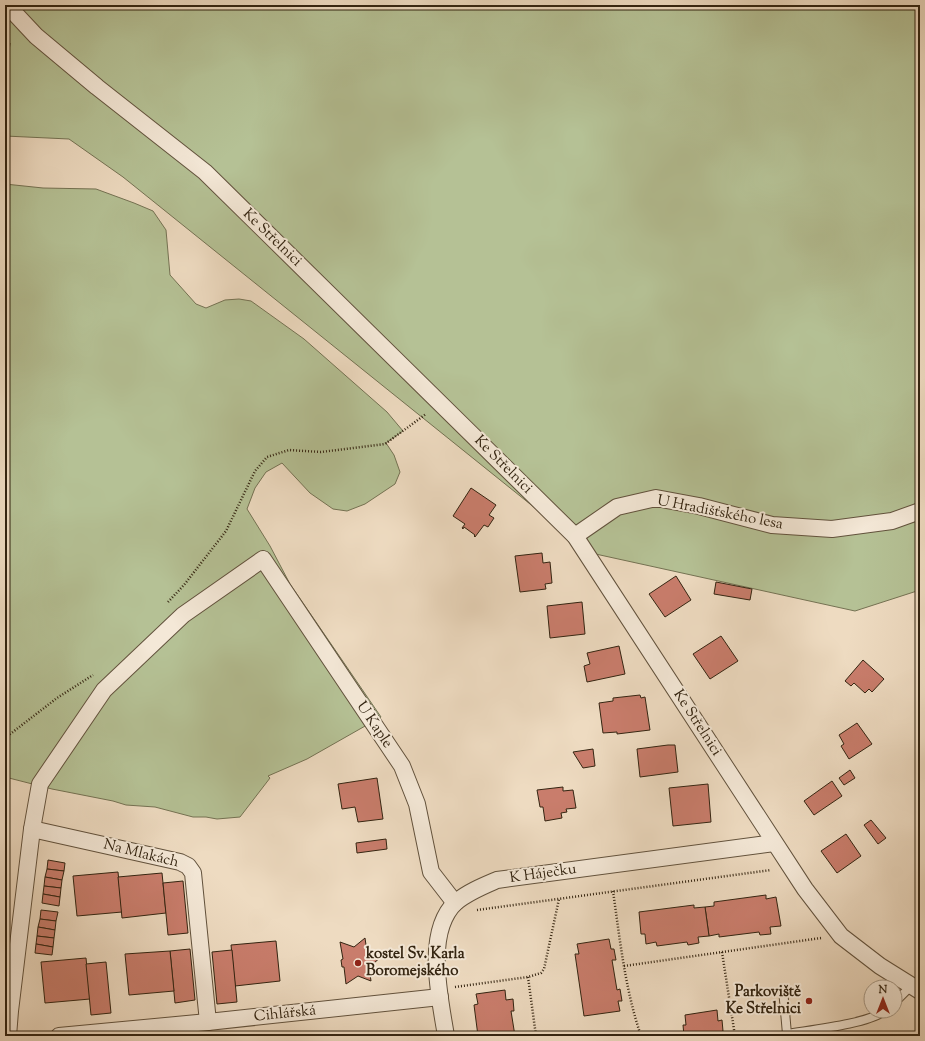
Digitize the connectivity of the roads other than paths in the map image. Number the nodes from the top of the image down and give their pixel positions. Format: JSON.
{"nodes":[{"id":1,"x":7,"y":5,"type":"edge"},
{"id":2,"x":920,"y":511,"type":"edge"},
{"id":3,"x":575,"y":536,"type":"junction"},
{"id":4,"x":32,"y":829,"type":"junction"},
{"id":5,"x":774,"y":843,"type":"junction"},
{"id":6,"x":455,"y":903,"type":"junction"},
{"id":7,"x":783,"y":989,"type":"dead end"},
{"id":8,"x":915,"y":989,"type":"edge"},
{"id":9,"x":903,"y":997,"type":"edge"},
{"id":10,"x":440,"y":998,"type":"junction"},
{"id":11,"x":869,"y":1019,"type":"edge"},
{"id":12,"x":208,"y":1022,"type":"junction"},
{"id":13,"x":8,"y":1036,"type":"edge"},
{"id":14,"x":59,"y":1036,"type":"edge"},
{"id":15,"x":446,"y":1036,"type":"edge"}],
"edges":[{"from":1,"to":3,"type":"street","name":"Ke Střelnici"},
{"from":2,"to":3,"type":"street","name":"U Hradišťského lesa"},
{"from":3,"to":5,"type":"street","name":"Ke Střelnici"},
{"from":4,"to":6,"type":"street","name":"U Kaple"},
{"from":4,"to":12,"type":"street","name":"Na Mlakách"},
{"from":4,"to":13,"type":"street"},
{"from":5,"to":6,"type":"street","name":"K Háječku"},
{"from":5,"to":8,"type":"street","name":"Ke Střelnici"},
{"from":6,"to":10,"type":"street","name":"K Háječku"},
{"from":7,"to":11,"type":"lane"},
{"from":8,"to":9,"type":"lane"},
{"from":10,"to":12,"type":"street","name":"Cihlářská"},
{"from":10,"to":15,"type":"street","name":"K Háječku"},
{"from":12,"to":14,"type":"street","name":"Cihlářská"}]}
